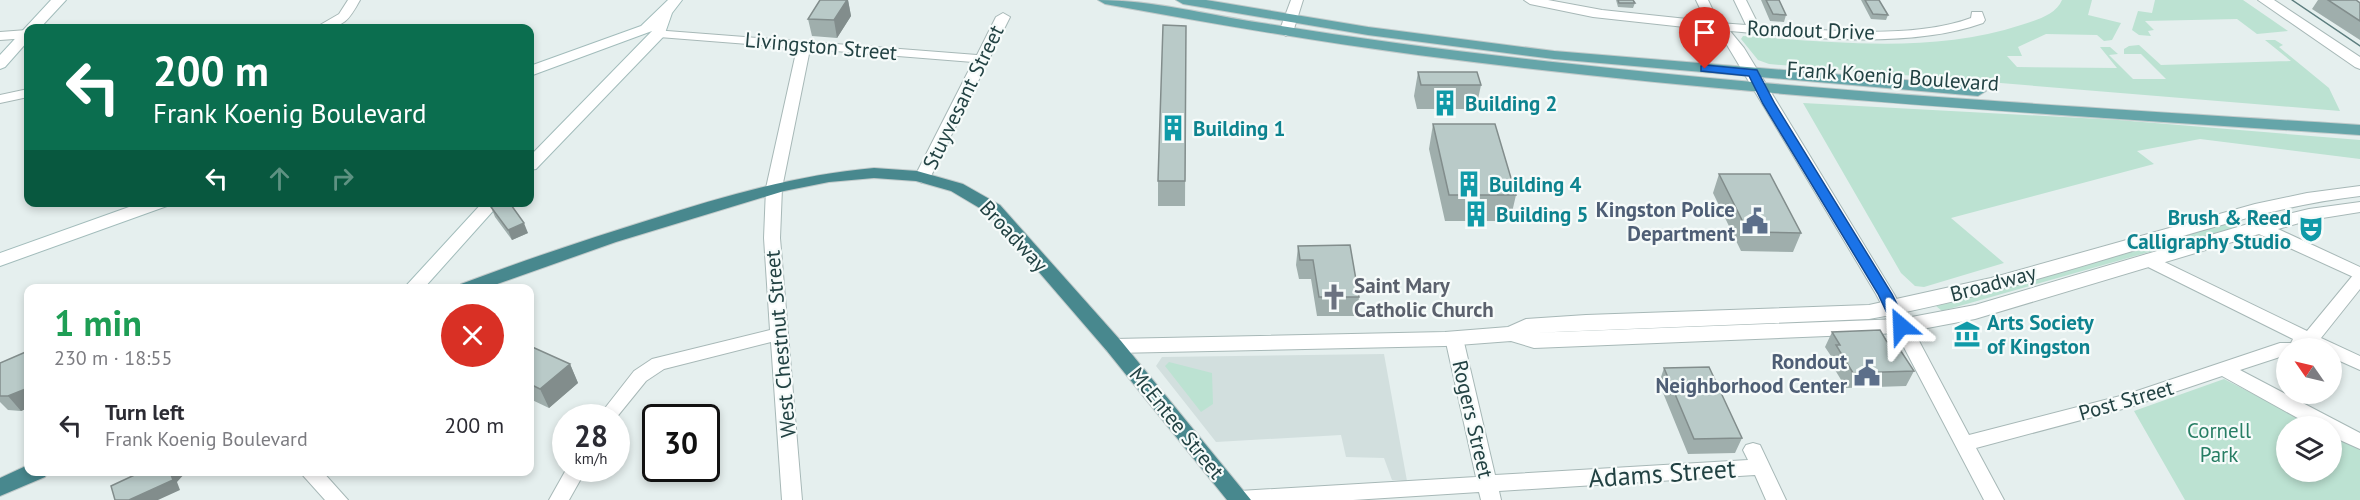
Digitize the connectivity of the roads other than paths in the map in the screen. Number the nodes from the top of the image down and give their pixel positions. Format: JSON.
{"nodes":[{"id":1,"x":59,"y":0,"type":"edge"},
{"id":2,"x":354,"y":0,"type":"edge"},
{"id":3,"x":675,"y":0,"type":"edge"},
{"id":4,"x":1105,"y":0,"type":"edge"},
{"id":5,"x":1183,"y":0,"type":"edge"},
{"id":6,"x":1297,"y":0,"type":"edge"},
{"id":7,"x":1530,"y":0,"type":"edge"},
{"id":8,"x":1702,"y":0,"type":"edge"},
{"id":9,"x":1740,"y":0,"type":"edge"},
{"id":10,"x":2265,"y":0,"type":"edge"},
{"id":11,"x":664,"y":13,"type":"junction"},
{"id":12,"x":1977,"y":15,"type":"dead end"},
{"id":13,"x":1003,"y":17,"type":"dead end"},
{"id":14,"x":37,"y":24,"type":"edge"},
{"id":15,"x":332,"y":24,"type":"edge"},
{"id":16,"x":1289,"y":25,"type":"junction"},
{"id":17,"x":1714,"y":25,"type":"junction"},
{"id":18,"x":1755,"y":30,"type":"junction"},
{"id":19,"x":24,"y":33,"type":"edge"},
{"id":20,"x":659,"y":33,"type":"junction"},
{"id":21,"x":0,"y":36,"type":"edge"},
{"id":22,"x":24,"y":38,"type":"edge"},
{"id":23,"x":804,"y":45,"type":"junction"},
{"id":24,"x":982,"y":59,"type":"junction"},
{"id":25,"x":0,"y":64,"type":"edge"},
{"id":26,"x":2360,"y":64,"type":"edge"},
{"id":27,"x":534,"y":70,"type":"edge"},
{"id":28,"x":1753,"y":72,"type":"junction"},
{"id":29,"x":1762,"y":88,"type":"junction"},
{"id":30,"x":24,"y":94,"type":"edge"},
{"id":31,"x":0,"y":99,"type":"edge"},
{"id":32,"x":2289,"y":119,"type":"junction"},
{"id":33,"x":2360,"y":119,"type":"edge"},
{"id":34,"x":2360,"y":130,"type":"edge"},
{"id":35,"x":534,"y":161,"type":"edge"},
{"id":36,"x":922,"y":178,"type":"junction"},
{"id":37,"x":774,"y":188,"type":"junction"},
{"id":38,"x":2360,"y":190,"type":"edge"},
{"id":39,"x":146,"y":207,"type":"edge"},
{"id":40,"x":488,"y":207,"type":"edge"},
{"id":41,"x":2360,"y":207,"type":"edge"},
{"id":42,"x":2237,"y":214,"type":"junction"},
{"id":43,"x":2260,"y":228,"type":"junction"},
{"id":44,"x":0,"y":260,"type":"edge"},
{"id":45,"x":2148,"y":260,"type":"junction"},
{"id":46,"x":2360,"y":276,"type":"edge"},
{"id":47,"x":416,"y":284,"type":"edge"},
{"id":48,"x":479,"y":284,"type":"edge"},
{"id":49,"x":1897,"y":317,"type":"junction"},
{"id":50,"x":780,"y":334,"type":"junction"},
{"id":51,"x":1454,"y":338,"type":"junction"},
{"id":52,"x":2305,"y":338,"type":"edge"},
{"id":53,"x":2311,"y":338,"type":"edge"},
{"id":54,"x":1114,"y":346,"type":"junction"},
{"id":55,"x":2276,"y":352,"type":"edge"},
{"id":56,"x":2342,"y":355,"type":"edge"},
{"id":57,"x":2360,"y":363,"type":"edge"},
{"id":58,"x":2224,"y":370,"type":"junction"},
{"id":59,"x":617,"y":404,"type":"edge"},
{"id":60,"x":2310,"y":416,"type":"edge"},
{"id":61,"x":2342,"y":433,"type":"edge"},
{"id":62,"x":2360,"y":442,"type":"edge"},
{"id":63,"x":1964,"y":444,"type":"junction"},
{"id":64,"x":25,"y":476,"type":"edge"},
{"id":65,"x":314,"y":476,"type":"edge"},
{"id":66,"x":569,"y":482,"type":"edge"},
{"id":67,"x":0,"y":487,"type":"edge"},
{"id":68,"x":1489,"y":492,"type":"edge"},
{"id":69,"x":338,"y":500,"type":"edge"},
{"id":70,"x":559,"y":500,"type":"edge"},
{"id":71,"x":792,"y":500,"type":"edge"},
{"id":72,"x":1240,"y":500,"type":"edge"},
{"id":73,"x":1776,"y":500,"type":"edge"},
{"id":74,"x":1994,"y":500,"type":"edge"}],
"edges":[{"from":1,"to":14,"type":"street"},
{"from":2,"to":15,"type":"street"},
{"from":3,"to":11,"type":"street"},
{"from":4,"to":16,"type":"main road","name":"Frank Koenig Boulevard"},
{"from":5,"to":16,"type":"main road","name":"Frank Koenig Boulevard"},
{"from":6,"to":16,"type":"street"},
{"from":7,"to":17,"type":"street","name":"Rondout Drive"},
{"from":8,"to":17,"type":"street"},
{"from":9,"to":18,"type":"street"},
{"from":10,"to":26,"type":"street"},
{"from":11,"to":20,"type":"street"},
{"from":11,"to":27,"type":"street"},
{"from":12,"to":18,"type":"street","name":"Rondout Drive"},
{"from":13,"to":24,"type":"street","name":"Stuyvesant Street"},
{"from":16,"to":28,"type":"main road","name":"Frank Koenig Boulevard"},
{"from":16,"to":29,"type":"main road","name":"Frank Koenig Boulevard"},
{"from":17,"to":18,"type":"street","name":"Rondout Drive"},
{"from":17,"to":28,"type":"street"},
{"from":19,"to":21,"type":"street"},
{"from":20,"to":23,"type":"street","name":"Livingston Street"},
{"from":20,"to":35,"type":"street"},
{"from":22,"to":25,"type":"street"},
{"from":23,"to":24,"type":"street","name":"Livingston Street"},
{"from":23,"to":37,"type":"street","name":"West Chestnut Street"},
{"from":24,"to":36,"type":"street","name":"Stuyvesant Street"},
{"from":28,"to":29,"type":"street"},
{"from":28,"to":32,"type":"main road","name":"Frank Koenig Boulevard"},
{"from":29,"to":32,"type":"main road","name":"Frank Koenig Boulevard"},
{"from":29,"to":49,"type":"street"},
{"from":30,"to":31,"type":"street"},
{"from":32,"to":33,"type":"main road","name":"Frank Koenig Boulevard"},
{"from":32,"to":34,"type":"main road","name":"Frank Koenig Boulevard"},
{"from":36,"to":37,"type":"highway","name":"Broadway"},
{"from":36,"to":54,"type":"highway","name":"Broadway"},
{"from":37,"to":48,"type":"highway","name":"Broadway"},
{"from":37,"to":50,"type":"street","name":"West Chestnut Street"},
{"from":38,"to":42,"type":"street","name":"Broadway"},
{"from":39,"to":44,"type":"street"},
{"from":40,"to":47,"type":"street"},
{"from":41,"to":43,"type":"street","name":"Broadway"},
{"from":42,"to":43,"type":"street"},
{"from":42,"to":49,"type":"street","name":"Broadway"},
{"from":43,"to":45,"type":"street","name":"Broadway"},
{"from":43,"to":46,"type":"street"},
{"from":45,"to":49,"type":"street","name":"Broadway"},
{"from":45,"to":52,"type":"street"},
{"from":46,"to":53,"type":"street"},
{"from":49,"to":51,"type":"street","name":"Broadway"},
{"from":49,"to":63,"type":"street"},
{"from":50,"to":59,"type":"street"},
{"from":50,"to":71,"type":"street","name":"West Chestnut Street"},
{"from":51,"to":54,"type":"street","name":"Broadway"},
{"from":51,"to":68,"type":"street","name":"Rogers Street"},
{"from":54,"to":72,"type":"highway","name":"McEntee Street"},
{"from":55,"to":58,"type":"street","name":"Post Street"},
{"from":56,"to":57,"type":"street"},
{"from":58,"to":60,"type":"street"},
{"from":58,"to":63,"type":"street","name":"Post Street"},
{"from":61,"to":62,"type":"street"},
{"from":63,"to":74,"type":"street"},
{"from":64,"to":67,"type":"highway"},
{"from":65,"to":69,"type":"street"},
{"from":66,"to":70,"type":"street"},
{"from":68,"to":72,"type":"street","name":"Adams Street"},
{"from":68,"to":73,"type":"street","name":"Adams Street"}]}
